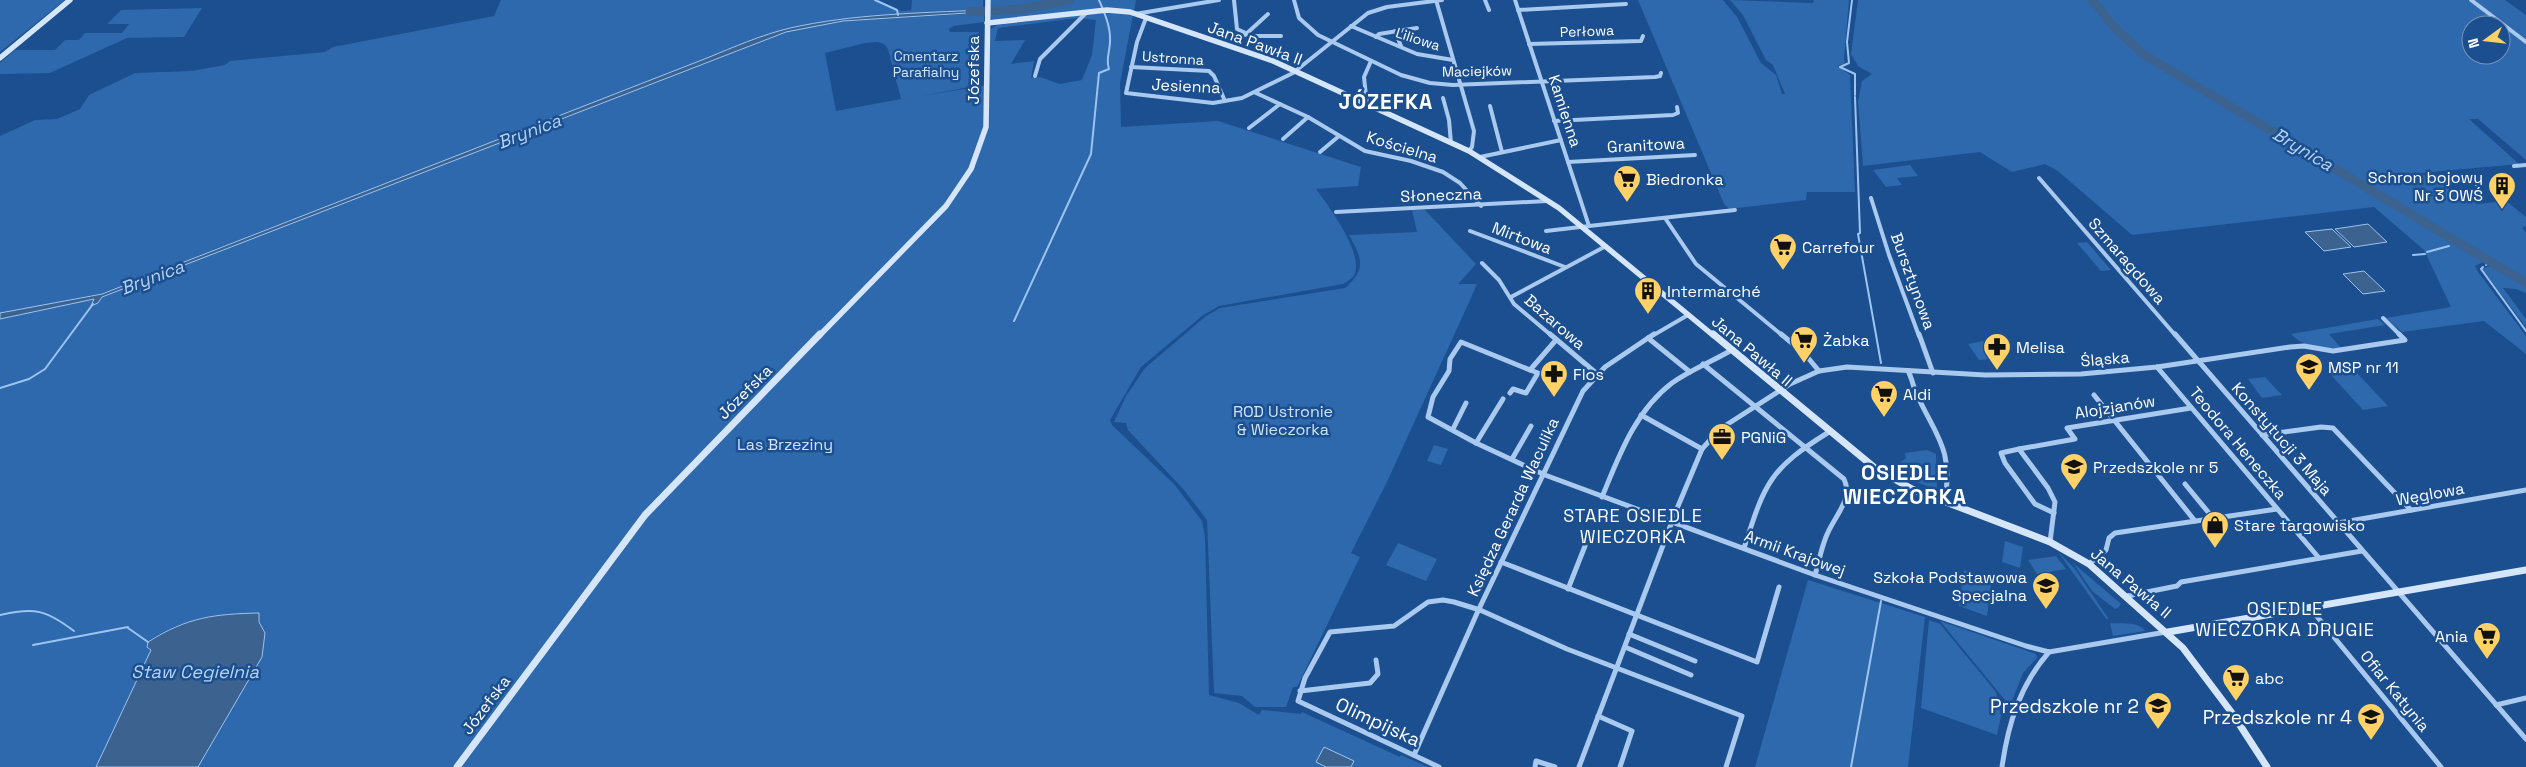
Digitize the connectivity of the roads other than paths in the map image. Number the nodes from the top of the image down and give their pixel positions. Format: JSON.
{"nodes":[{"id":1,"x":70,"y":0,"type":"edge"},
{"id":2,"x":1218,"y":0,"type":"edge"},
{"id":3,"x":1234,"y":0,"type":"edge"},
{"id":4,"x":1294,"y":0,"type":"edge"},
{"id":5,"x":1436,"y":0,"type":"edge"},
{"id":6,"x":1442,"y":0,"type":"edge"},
{"id":7,"x":1485,"y":0,"type":"edge"},
{"id":8,"x":1515,"y":0,"type":"edge"},
{"id":9,"x":2471,"y":0,"type":"edge"},
{"id":10,"x":988,"y":3,"type":"edge"},
{"id":11,"x":1626,"y":4,"type":"dead end"},
{"id":12,"x":1489,"y":10,"type":"dead end"},
{"id":13,"x":1518,"y":10,"type":"junction"},
{"id":14,"x":1087,"y":12,"type":"junction"},
{"id":15,"x":1136,"y":14,"type":"junction"},
{"id":16,"x":1268,"y":14,"type":"dead end"},
{"id":17,"x":1146,"y":18,"type":"junction"},
{"id":18,"x":988,"y":19,"type":"junction"},
{"id":19,"x":1351,"y":26,"type":"junction"},
{"id":20,"x":1417,"y":28,"type":"dead end"},
{"id":21,"x":1395,"y":31,"type":"junction"},
{"id":22,"x":1245,"y":35,"type":"junction"},
{"id":23,"x":1281,"y":36,"type":"dead end"},
{"id":24,"x":1643,"y":36,"type":"dead end"},
{"id":25,"x":1376,"y":37,"type":"junction"},
{"id":26,"x":1332,"y":42,"type":"junction"},
{"id":27,"x":2526,"y":42,"type":"edge"},
{"id":28,"x":1529,"y":44,"type":"junction"},
{"id":29,"x":1401,"y":46,"type":"junction"},
{"id":30,"x":0,"y":58,"type":"edge"},
{"id":31,"x":1453,"y":60,"type":"junction"},
{"id":32,"x":1371,"y":61,"type":"junction"},
{"id":33,"x":1131,"y":67,"type":"junction"},
{"id":34,"x":1296,"y":72,"type":"junction"},
{"id":35,"x":1661,"y":72,"type":"dead end"},
{"id":36,"x":1035,"y":76,"type":"dead end"},
{"id":37,"x":1541,"y":81,"type":"junction"},
{"id":38,"x":1460,"y":84,"type":"junction"},
{"id":39,"x":1256,"y":93,"type":"junction"},
{"id":40,"x":1443,"y":98,"type":"dead end"},
{"id":41,"x":1225,"y":101,"type":"junction"},
{"id":42,"x":1280,"y":104,"type":"junction"},
{"id":43,"x":1367,"y":105,"type":"junction"},
{"id":44,"x":1490,"y":106,"type":"dead end"},
{"id":45,"x":1677,"y":107,"type":"dead end"},
{"id":46,"x":1308,"y":117,"type":"junction"},
{"id":47,"x":1554,"y":121,"type":"junction"},
{"id":48,"x":1249,"y":128,"type":"dead end"},
{"id":49,"x":1339,"y":136,"type":"junction"},
{"id":50,"x":1284,"y":139,"type":"dead end"},
{"id":51,"x":1561,"y":140,"type":"junction"},
{"id":52,"x":1450,"y":143,"type":"junction"},
{"id":53,"x":1469,"y":151,"type":"junction"},
{"id":54,"x":1320,"y":152,"type":"dead end"},
{"id":55,"x":1502,"y":152,"type":"junction"},
{"id":56,"x":1695,"y":155,"type":"dead end"},
{"id":57,"x":1480,"y":157,"type":"junction"},
{"id":58,"x":1568,"y":162,"type":"junction"},
{"id":59,"x":2526,"y":165,"type":"edge"},
{"id":60,"x":2514,"y":166,"type":"dead end"},
{"id":61,"x":2038,"y":178,"type":"dead end"},
{"id":62,"x":1870,"y":198,"type":"dead end"},
{"id":63,"x":1547,"y":200,"type":"junction"},
{"id":64,"x":1482,"y":206,"type":"junction"},
{"id":65,"x":1735,"y":210,"type":"dead end"},
{"id":66,"x":1336,"y":212,"type":"dead end"},
{"id":67,"x":1665,"y":218,"type":"junction"},
{"id":68,"x":1586,"y":227,"type":"junction"},
{"id":69,"x":1470,"y":231,"type":"dead end"},
{"id":70,"x":1546,"y":231,"type":"dead end"},
{"id":71,"x":1607,"y":246,"type":"junction"},
{"id":72,"x":1482,"y":263,"type":"dead end"},
{"id":73,"x":1565,"y":267,"type":"junction"},
{"id":74,"x":1510,"y":298,"type":"junction"},
{"id":75,"x":1688,"y":315,"type":"junction"},
{"id":76,"x":2383,"y":318,"type":"dead end"},
{"id":77,"x":1648,"y":338,"type":"junction"},
{"id":78,"x":1556,"y":340,"type":"junction"},
{"id":79,"x":1730,"y":351,"type":"junction"},
{"id":80,"x":2196,"y":360,"type":"junction"},
{"id":81,"x":1703,"y":364,"type":"junction"},
{"id":82,"x":2157,"y":367,"type":"junction"},
{"id":83,"x":1530,"y":370,"type":"junction"},
{"id":84,"x":1819,"y":371,"type":"junction"},
{"id":85,"x":1908,"y":371,"type":"junction"},
{"id":86,"x":1690,"y":372,"type":"junction"},
{"id":87,"x":1596,"y":373,"type":"junction"},
{"id":88,"x":1933,"y":373,"type":"junction"},
{"id":89,"x":1778,"y":391,"type":"junction"},
{"id":90,"x":1510,"y":393,"type":"dead end"},
{"id":91,"x":2094,"y":395,"type":"dead end"},
{"id":92,"x":1503,"y":399,"type":"dead end"},
{"id":93,"x":1466,"y":403,"type":"dead end"},
{"id":94,"x":1754,"y":406,"type":"junction"},
{"id":95,"x":2192,"y":408,"type":"junction"},
{"id":96,"x":1641,"y":415,"type":"junction"},
{"id":97,"x":2114,"y":420,"type":"junction"},
{"id":98,"x":1532,"y":426,"type":"dead end"},
{"id":99,"x":1452,"y":429,"type":"junction"},
{"id":100,"x":1829,"y":432,"type":"junction"},
{"id":101,"x":2262,"y":435,"type":"junction"},
{"id":102,"x":1476,"y":443,"type":"junction"},
{"id":103,"x":1804,"y":447,"type":"junction"},
{"id":104,"x":1702,"y":449,"type":"junction"},
{"id":105,"x":2019,"y":449,"type":"junction"},
{"id":106,"x":1512,"y":459,"type":"junction"},
{"id":107,"x":1545,"y":475,"type":"junction"},
{"id":108,"x":2184,"y":484,"type":"dead end"},
{"id":109,"x":2526,"y":490,"type":"edge"},
{"id":110,"x":1602,"y":497,"type":"junction"},
{"id":111,"x":1945,"y":502,"type":"junction"},
{"id":112,"x":2277,"y":509,"type":"junction"},
{"id":113,"x":2411,"y":510,"type":"junction"},
{"id":114,"x":2054,"y":514,"type":"junction"},
{"id":115,"x":2213,"y":518,"type":"junction"},
{"id":116,"x":2196,"y":521,"type":"junction"},
{"id":117,"x":1672,"y":522,"type":"junction"},
{"id":118,"x":2338,"y":522,"type":"junction"},
{"id":119,"x":2050,"y":542,"type":"junction"},
{"id":120,"x":1585,"y":546,"type":"dead end"},
{"id":121,"x":1744,"y":548,"type":"junction"},
{"id":122,"x":2362,"y":551,"type":"junction"},
{"id":123,"x":2319,"y":558,"type":"junction"},
{"id":124,"x":1501,"y":562,"type":"junction"},
{"id":125,"x":2089,"y":564,"type":"junction"},
{"id":126,"x":2526,"y":570,"type":"edge"},
{"id":127,"x":1815,"y":575,"type":"junction"},
{"id":128,"x":1778,"y":587,"type":"dead end"},
{"id":129,"x":1568,"y":589,"type":"junction"},
{"id":130,"x":2398,"y":592,"type":"junction"},
{"id":131,"x":2127,"y":596,"type":"junction"},
{"id":132,"x":2310,"y":608,"type":"junction"},
{"id":133,"x":1478,"y":611,"type":"junction"},
{"id":134,"x":1636,"y":616,"type":"junction"},
{"id":135,"x":2168,"y":632,"type":"junction"},
{"id":136,"x":1629,"y":634,"type":"junction"},
{"id":137,"x":1625,"y":647,"type":"junction"},
{"id":138,"x":2049,"y":652,"type":"junction"},
{"id":139,"x":1376,"y":660,"type":"dead end"},
{"id":140,"x":1695,"y":661,"type":"dead end"},
{"id":141,"x":1617,"y":667,"type":"junction"},
{"id":142,"x":1691,"y":675,"type":"dead end"},
{"id":143,"x":1300,"y":691,"type":"junction"},
{"id":144,"x":2526,"y":698,"type":"edge"},
{"id":145,"x":2496,"y":705,"type":"junction"},
{"id":146,"x":1598,"y":716,"type":"junction"},
{"id":147,"x":2526,"y":739,"type":"edge"},
{"id":148,"x":1414,"y":756,"type":"junction"},
{"id":149,"x":457,"y":767,"type":"edge"},
{"id":150,"x":1440,"y":767,"type":"edge"},
{"id":151,"x":1535,"y":767,"type":"edge"},
{"id":152,"x":1555,"y":767,"type":"edge"},
{"id":153,"x":1580,"y":767,"type":"edge"},
{"id":154,"x":1620,"y":767,"type":"edge"},
{"id":155,"x":1726,"y":767,"type":"edge"},
{"id":156,"x":2002,"y":767,"type":"edge"},
{"id":157,"x":2267,"y":767,"type":"edge"},
{"id":158,"x":2441,"y":767,"type":"edge"}],
"edges":[{"from":1,"to":30,"type":"street"},
{"from":2,"to":15,"type":"street"},
{"from":3,"to":22,"type":"street"},
{"from":4,"to":26,"type":"street","name":"Maciejków"},
{"from":5,"to":6,"type":"street","name":"Jesienna"},
{"from":5,"to":19,"type":"street","name":"Jesienna"},
{"from":5,"to":31,"type":"street"},
{"from":7,"to":12,"type":"street"},
{"from":8,"to":13,"type":"street","name":"Kamienna"},
{"from":9,"to":27,"type":"street"},
{"from":10,"to":18,"type":"street","name":"Józefska"},
{"from":11,"to":13,"type":"street"},
{"from":13,"to":28,"type":"street","name":"Kamienna"},
{"from":14,"to":15,"type":"street","name":"Jana Pawła II"},
{"from":14,"to":18,"type":"street","name":"Jana Pawła II"},
{"from":14,"to":36,"type":"street"},
{"from":15,"to":17,"type":"street","name":"Jana Pawła II"},
{"from":16,"to":22,"type":"street"},
{"from":17,"to":33,"type":"street"},
{"from":17,"to":34,"type":"street","name":"Jana Pawła II"},
{"from":18,"to":149,"type":"street","name":"Józefska"},
{"from":19,"to":25,"type":"street","name":"Liliowa"},
{"from":19,"to":26,"type":"street","name":"Jesienna"},
{"from":20,"to":21,"type":"street"},
{"from":21,"to":25,"type":"street"},
{"from":21,"to":29,"type":"street"},
{"from":22,"to":23,"type":"street"},
{"from":24,"to":28,"type":"street","name":"Perłowa"},
{"from":25,"to":29,"type":"street","name":"Liliowa"},
{"from":26,"to":32,"type":"street","name":"Maciejków"},
{"from":26,"to":34,"type":"street","name":"Jesienna"},
{"from":28,"to":37,"type":"street","name":"Kamienna"},
{"from":29,"to":31,"type":"street","name":"Liliowa"},
{"from":31,"to":38,"type":"street"},
{"from":32,"to":38,"type":"street","name":"Maciejków"},
{"from":32,"to":43,"type":"street"},
{"from":33,"to":41,"type":"street","name":"Ustronna"},
{"from":33,"to":41,"type":"street","name":"Jesienna"},
{"from":34,"to":39,"type":"street","name":"Jesienna"},
{"from":34,"to":43,"type":"street","name":"Jana Pawła II"},
{"from":35,"to":37,"type":"street","name":"Maciejków"},
{"from":37,"to":38,"type":"street","name":"Maciejków"},
{"from":37,"to":47,"type":"street","name":"Kamienna"},
{"from":38,"to":53,"type":"street"},
{"from":39,"to":41,"type":"street","name":"Jesienna"},
{"from":39,"to":42,"type":"street","name":"Kościelna"},
{"from":40,"to":52,"type":"street"},
{"from":42,"to":46,"type":"street","name":"Kościelna"},
{"from":42,"to":48,"type":"street"},
{"from":43,"to":52,"type":"street","name":"Jana Pawła II"},
{"from":44,"to":55,"type":"street"},
{"from":45,"to":47,"type":"street"},
{"from":46,"to":49,"type":"street","name":"Kościelna"},
{"from":46,"to":50,"type":"street"},
{"from":47,"to":51,"type":"street","name":"Kamienna"},
{"from":49,"to":54,"type":"street"},
{"from":49,"to":64,"type":"street","name":"Kościelna"},
{"from":51,"to":55,"type":"street"},
{"from":51,"to":58,"type":"street","name":"Kamienna"},
{"from":52,"to":53,"type":"street","name":"Jana Pawła II"},
{"from":53,"to":57,"type":"street","name":"Jana Pawła II"},
{"from":55,"to":57,"type":"street"},
{"from":56,"to":58,"type":"street","name":"Granitowa"},
{"from":57,"to":63,"type":"street","name":"Jana Pawła II"},
{"from":58,"to":68,"type":"street","name":"Kamienna"},
{"from":59,"to":60,"type":"street"},
{"from":61,"to":80,"type":"street","name":"Szmaragdowa"},
{"from":62,"to":88,"type":"street","name":"Bursztynowa"},
{"from":63,"to":64,"type":"street","name":"Słoneczna"},
{"from":63,"to":68,"type":"street","name":"Jana Pawła II"},
{"from":64,"to":66,"type":"street","name":"Słoneczna"},
{"from":65,"to":67,"type":"street"},
{"from":67,"to":68,"type":"street"},
{"from":67,"to":84,"type":"street"},
{"from":68,"to":70,"type":"street"},
{"from":68,"to":71,"type":"street","name":"Jana Pawła II"},
{"from":69,"to":73,"type":"street","name":"Mirtowa"},
{"from":71,"to":73,"type":"street"},
{"from":71,"to":75,"type":"street","name":"Jana Pawła II"},
{"from":72,"to":74,"type":"street","name":"Bazarowa"},
{"from":73,"to":74,"type":"street"},
{"from":74,"to":78,"type":"street","name":"Bazarowa"},
{"from":75,"to":77,"type":"street","name":"Księdza Gerarda Waculika"},
{"from":75,"to":79,"type":"street","name":"Jana Pawła II"},
{"from":76,"to":80,"type":"street","name":"Śląska"},
{"from":77,"to":86,"type":"street"},
{"from":77,"to":87,"type":"street","name":"Księdza Gerarda Waculika"},
{"from":78,"to":83,"type":"street"},
{"from":78,"to":87,"type":"street","name":"Bazarowa"},
{"from":79,"to":81,"type":"street"},
{"from":79,"to":89,"type":"street","name":"Jana Pawła II"},
{"from":80,"to":82,"type":"street","name":"Śląska"},
{"from":80,"to":101,"type":"street","name":"Konstytucji 3 Maja"},
{"from":81,"to":86,"type":"street"},
{"from":81,"to":94,"type":"street"},
{"from":82,"to":88,"type":"street","name":"Śląska"},
{"from":82,"to":95,"type":"street","name":"Teodora Heneczka"},
{"from":83,"to":90,"type":"street"},
{"from":83,"to":99,"type":"street","name":"Armii Krajowej"},
{"from":84,"to":85,"type":"street","name":"Śląska"},
{"from":84,"to":89,"type":"street","name":"Śląska"},
{"from":85,"to":88,"type":"street","name":"Śląska"},
{"from":85,"to":111,"type":"street"},
{"from":86,"to":96,"type":"street"},
{"from":87,"to":107,"type":"street","name":"Księdza Gerarda Waculika"},
{"from":89,"to":94,"type":"street","name":"Śląska"},
{"from":89,"to":100,"type":"street","name":"Jana Pawła II"},
{"from":91,"to":97,"type":"street"},
{"from":92,"to":102,"type":"street"},
{"from":93,"to":99,"type":"street"},
{"from":94,"to":103,"type":"street"},
{"from":94,"to":104,"type":"street","name":"Śląska"},
{"from":95,"to":97,"type":"street","name":"Alojzjanów"},
{"from":95,"to":112,"type":"street","name":"Teodora Heneczka"},
{"from":96,"to":104,"type":"street"},
{"from":96,"to":110,"type":"street"},
{"from":97,"to":105,"type":"street","name":"Alojzjanów"},
{"from":97,"to":116,"type":"street"},
{"from":98,"to":106,"type":"street"},
{"from":99,"to":102,"type":"street","name":"Armii Krajowej"},
{"from":100,"to":103,"type":"street"},
{"from":100,"to":111,"type":"street","name":"Jana Pawła II"},
{"from":101,"to":113,"type":"street"},
{"from":101,"to":118,"type":"street","name":"Konstytucji 3 Maja"},
{"from":102,"to":106,"type":"street","name":"Armii Krajowej"},
{"from":103,"to":121,"type":"street"},
{"from":103,"to":127,"type":"street"},
{"from":104,"to":117,"type":"street","name":"Śląska"},
{"from":105,"to":114,"type":"street"},
{"from":105,"to":114,"type":"street"},
{"from":106,"to":107,"type":"street","name":"Armii Krajowej"},
{"from":107,"to":110,"type":"street","name":"Armii Krajowej"},
{"from":107,"to":124,"type":"street","name":"Księdza Gerarda Waculika"},
{"from":108,"to":115,"type":"street"},
{"from":109,"to":113,"type":"street","name":"Węglowa"},
{"from":110,"to":117,"type":"street","name":"Armii Krajowej"},
{"from":111,"to":119,"type":"street","name":"Jana Pawła II"},
{"from":112,"to":115,"type":"street"},
{"from":112,"to":123,"type":"street","name":"Teodora Heneczka"},
{"from":113,"to":118,"type":"street","name":"Węglowa"},
{"from":114,"to":119,"type":"street"},
{"from":115,"to":116,"type":"street"},
{"from":116,"to":125,"type":"street"},
{"from":117,"to":121,"type":"street","name":"Armii Krajowej"},
{"from":117,"to":134,"type":"street","name":"Śląska"},
{"from":118,"to":122,"type":"street","name":"Konstytucji 3 Maja"},
{"from":119,"to":125,"type":"street","name":"Jana Pawła II"},
{"from":120,"to":129,"type":"street"},
{"from":121,"to":127,"type":"street","name":"Armii Krajowej"},
{"from":122,"to":123,"type":"street"},
{"from":122,"to":130,"type":"street","name":"Konstytucji 3 Maja"},
{"from":123,"to":131,"type":"street"},
{"from":124,"to":129,"type":"street"},
{"from":124,"to":133,"type":"street","name":"Księdza Gerarda Waculika"},
{"from":125,"to":131,"type":"street","name":"Jana Pawła II"},
{"from":126,"to":130,"type":"street"},
{"from":127,"to":138,"type":"street","name":"Armii Krajowej"},
{"from":128,"to":134,"type":"street"},
{"from":129,"to":134,"type":"street"},
{"from":130,"to":132,"type":"street"},
{"from":130,"to":145,"type":"street","name":"Konstytucji 3 Maja"},
{"from":131,"to":135,"type":"street","name":"Jana Pawła II"},
{"from":132,"to":135,"type":"street"},
{"from":132,"to":158,"type":"street","name":"Ofiar Katynia"},
{"from":133,"to":141,"type":"street"},
{"from":133,"to":143,"type":"street"},
{"from":133,"to":148,"type":"street","name":"Księdza Gerarda Waculika"},
{"from":134,"to":136,"type":"street","name":"Śląska"},
{"from":135,"to":138,"type":"street","name":"Armii Krajowej"},
{"from":135,"to":157,"type":"street","name":"Jana Pawła II"},
{"from":136,"to":137,"type":"street","name":"Śląska"},
{"from":136,"to":140,"type":"street"},
{"from":137,"to":141,"type":"street","name":"Śląska"},
{"from":137,"to":142,"type":"street"},
{"from":138,"to":156,"type":"street"},
{"from":139,"to":143,"type":"street"},
{"from":141,"to":146,"type":"street","name":"Śląska"},
{"from":141,"to":155,"type":"street"},
{"from":143,"to":148,"type":"street","name":"Olimpijska"},
{"from":144,"to":145,"type":"street"},
{"from":145,"to":147,"type":"street","name":"Konstytucji 3 Maja"},
{"from":146,"to":153,"type":"street","name":"Śląska"},
{"from":146,"to":154,"type":"street"},
{"from":148,"to":150,"type":"street","name":"Olimpijska"},
{"from":151,"to":152,"type":"street"}]}
